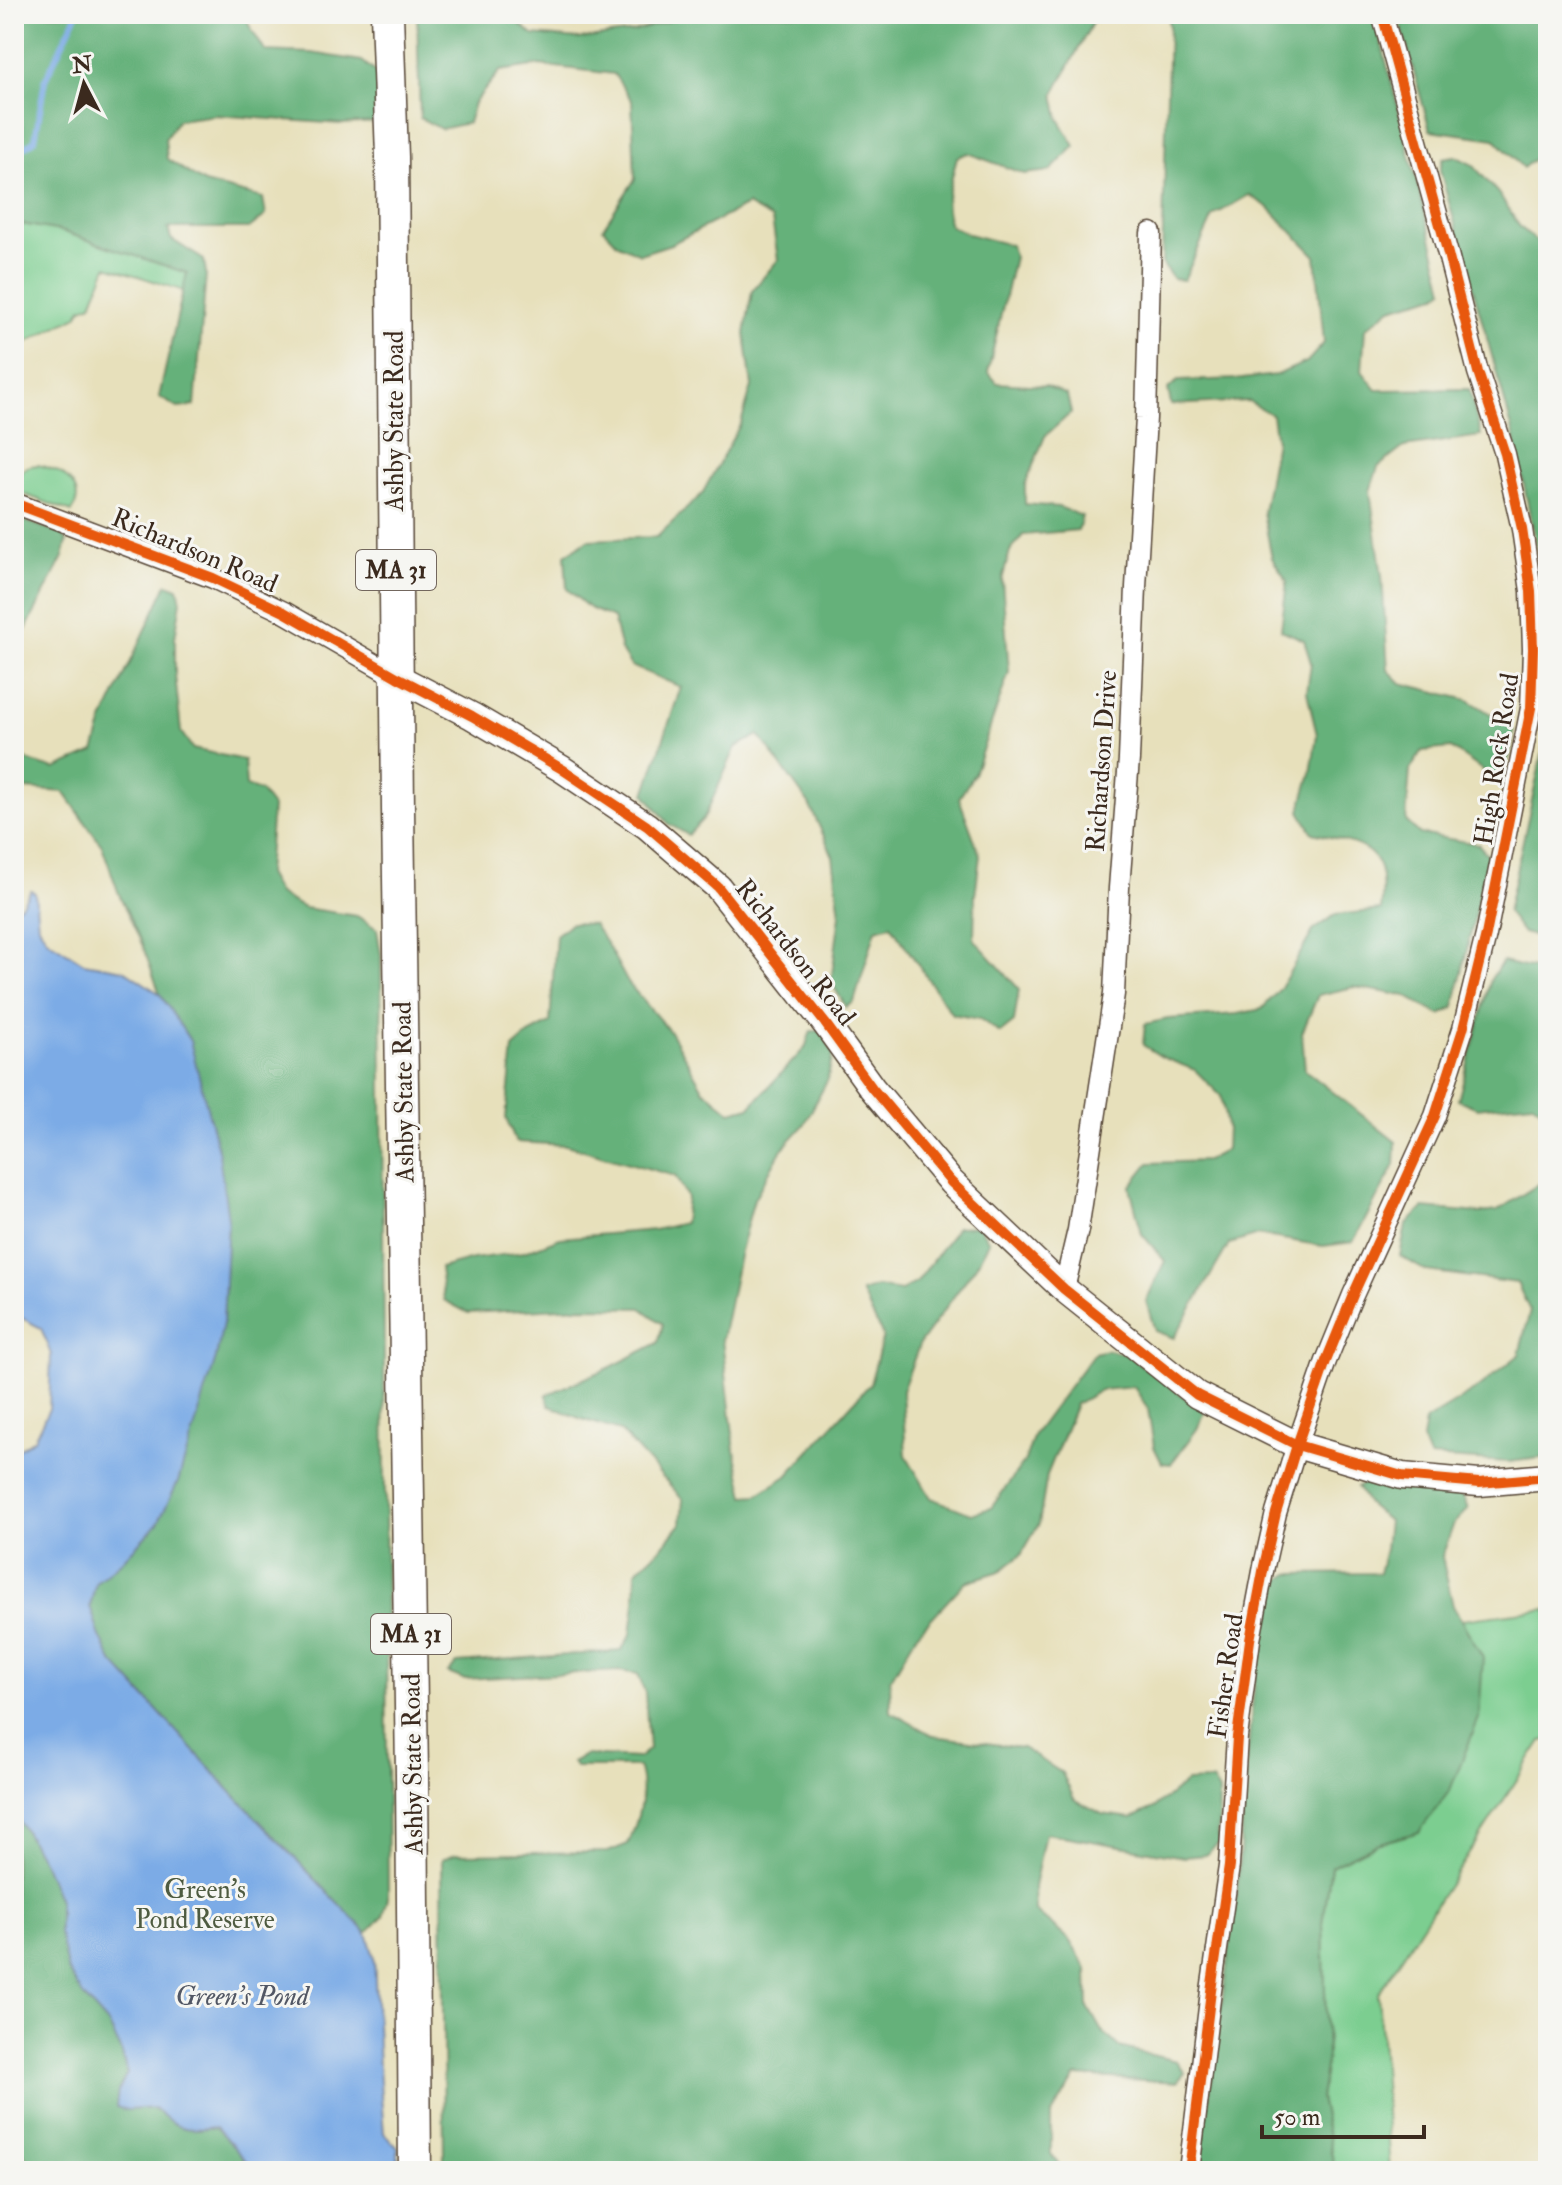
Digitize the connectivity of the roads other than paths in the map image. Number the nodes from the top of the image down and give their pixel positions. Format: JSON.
{"nodes":[{"id":1,"x":387,"y":14,"type":"edge"},
{"id":2,"x":1382,"y":14,"type":"edge"},
{"id":3,"x":1151,"y":233,"type":"dead end"},
{"id":4,"x":14,"y":503,"type":"edge"},
{"id":5,"x":397,"y":677,"type":"junction"},
{"id":6,"x":1064,"y":1289,"type":"junction"},
{"id":7,"x":1297,"y":1445,"type":"junction"},
{"id":8,"x":1548,"y":1477,"type":"edge"},
{"id":9,"x":415,"y":2156,"type":"edge"},
{"id":10,"x":1189,"y":2171,"type":"edge"}],
"edges":[{"from":1,"to":5,"type":"main road","name":"Ashby State Road","number":"MA 31"},
{"from":2,"to":7,"type":"street","name":"High Rock Road"},
{"from":3,"to":6,"type":"street","name":"Richardson Drive"},
{"from":4,"to":5,"type":"street","name":"Richardson Road"},
{"from":5,"to":6,"type":"street","name":"Richardson Road"},
{"from":5,"to":9,"type":"main road","name":"Ashby State Road","number":"MA 31"},
{"from":6,"to":7,"type":"street","name":"Richardson Road"},
{"from":7,"to":8,"type":"street"},
{"from":7,"to":10,"type":"street","name":"Fisher Road"}]}
